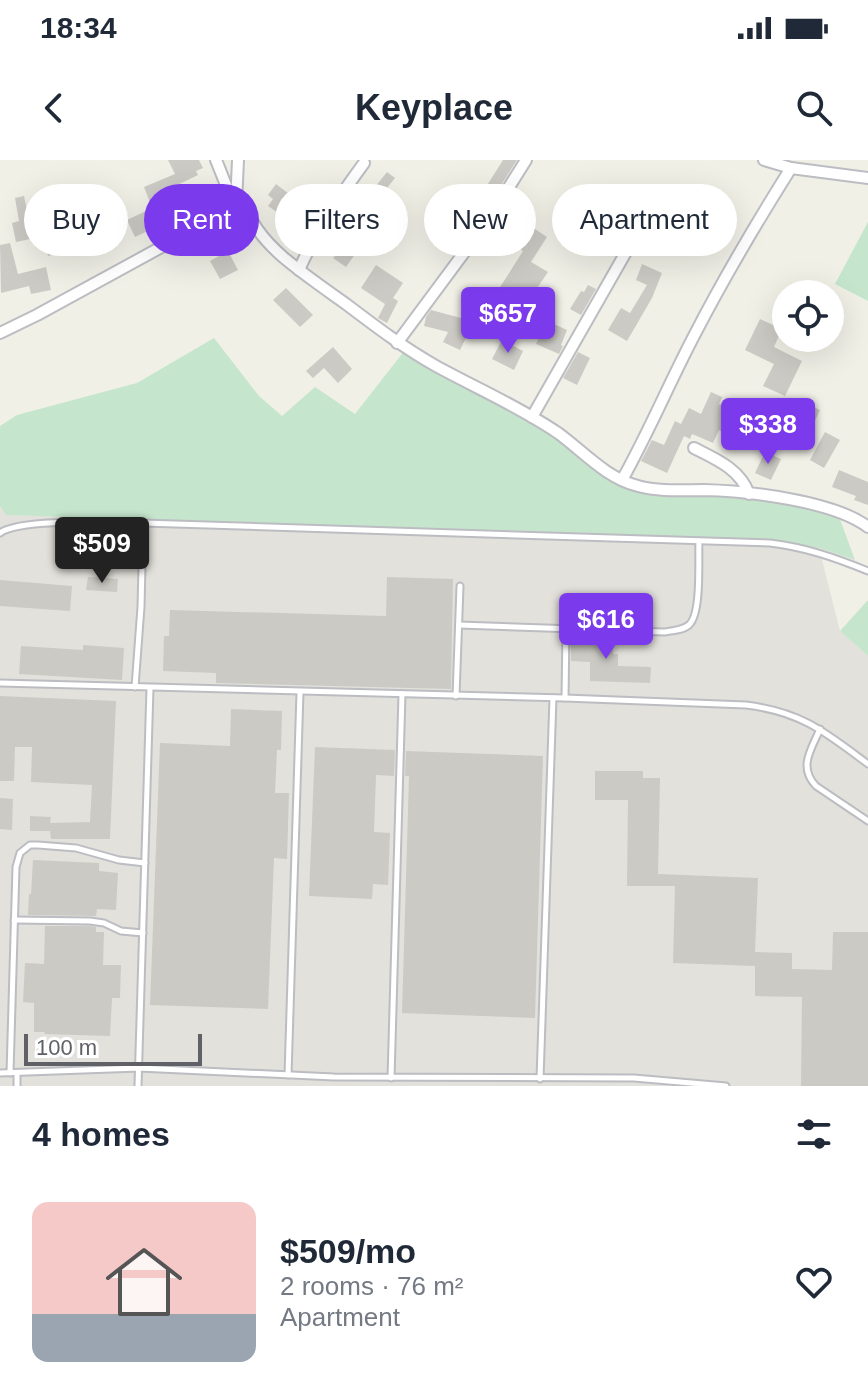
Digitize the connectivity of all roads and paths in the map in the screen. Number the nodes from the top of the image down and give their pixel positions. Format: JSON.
{"nodes":[{"id":1,"x":216,"y":160,"type":"edge"},
{"id":2,"x":238,"y":160,"type":"edge"},
{"id":3,"x":526,"y":160,"type":"edge"},
{"id":4,"x":764,"y":160,"type":"edge"},
{"id":5,"x":364,"y":163,"type":"dead end"},
{"id":6,"x":791,"y":168,"type":"junction"},
{"id":7,"x":868,"y":178,"type":"edge"},
{"id":8,"x":226,"y":184,"type":"edge"},
{"id":9,"x":237,"y":184,"type":"edge"},
{"id":10,"x":259,"y":230,"type":"edge"},
{"id":11,"x":145,"y":256,"type":"edge"},
{"id":12,"x":624,"y":256,"type":"edge"},
{"id":13,"x":299,"y":270,"type":"junction"},
{"id":14,"x":0,"y":333,"type":"edge"},
{"id":15,"x":397,"y":343,"type":"junction"},
{"id":16,"x":532,"y":417,"type":"junction"},
{"id":17,"x":694,"y":448,"type":"dead end"},
{"id":18,"x":622,"y":480,"type":"junction"},
{"id":19,"x":749,"y":494,"type":"junction"},
{"id":20,"x":143,"y":523,"type":"junction"},
{"id":21,"x":868,"y":527,"type":"edge"},
{"id":22,"x":0,"y":533,"type":"edge"},
{"id":23,"x":699,"y":541,"type":"junction"},
{"id":24,"x":868,"y":571,"type":"edge"},
{"id":25,"x":460,"y":586,"type":"dead end"},
{"id":26,"x":459,"y":625,"type":"junction"},
{"id":27,"x":566,"y":629,"type":"junction"},
{"id":28,"x":0,"y":683,"type":"edge"},
{"id":29,"x":135,"y":687,"type":"junction"},
{"id":30,"x":150,"y":688,"type":"junction"},
{"id":31,"x":300,"y":692,"type":"junction"},
{"id":32,"x":402,"y":694,"type":"junction"},
{"id":33,"x":456,"y":696,"type":"junction"},
{"id":34,"x":553,"y":698,"type":"junction"},
{"id":35,"x":565,"y":698,"type":"junction"},
{"id":36,"x":820,"y":729,"type":"junction"},
{"id":37,"x":868,"y":764,"type":"edge"},
{"id":38,"x":868,"y":821,"type":"edge"},
{"id":39,"x":145,"y":863,"type":"junction"},
{"id":40,"x":14,"y":920,"type":"junction"},
{"id":41,"x":143,"y":933,"type":"junction"},
{"id":42,"x":139,"y":1068,"type":"junction"},
{"id":43,"x":0,"y":1073,"type":"edge"},
{"id":44,"x":14,"y":1073,"type":"junction"},
{"id":45,"x":288,"y":1075,"type":"junction"},
{"id":46,"x":334,"y":1077,"type":"junction"},
{"id":47,"x":391,"y":1078,"type":"junction"},
{"id":48,"x":540,"y":1079,"type":"junction"},
{"id":49,"x":17,"y":1086,"type":"edge"},
{"id":50,"x":138,"y":1086,"type":"edge"},
{"id":51,"x":333,"y":1086,"type":"edge"},
{"id":52,"x":726,"y":1086,"type":"edge"}],
"edges":[{"from":1,"to":8,"type":"street"},
{"from":2,"to":9,"type":"street"},
{"from":3,"to":15,"type":"street"},
{"from":4,"to":6,"type":"street"},
{"from":5,"to":13,"type":"street"},
{"from":6,"to":7,"type":"street"},
{"from":6,"to":18,"type":"street"},
{"from":10,"to":13,"type":"street"},
{"from":11,"to":14,"type":"street"},
{"from":12,"to":16,"type":"street"},
{"from":13,"to":15,"type":"street"},
{"from":15,"to":16,"type":"street"},
{"from":16,"to":18,"type":"street"},
{"from":17,"to":19,"type":"street"},
{"from":18,"to":19,"type":"street"},
{"from":19,"to":21,"type":"street"},
{"from":20,"to":22,"type":"lane"},
{"from":20,"to":23,"type":"lane"},
{"from":20,"to":29,"type":"lane"},
{"from":23,"to":24,"type":"lane"},
{"from":23,"to":27,"type":"lane"},
{"from":25,"to":26,"type":"lane"},
{"from":26,"to":27,"type":"lane"},
{"from":26,"to":33,"type":"lane"},
{"from":27,"to":35,"type":"lane"},
{"from":28,"to":29,"type":"lane"},
{"from":29,"to":30,"type":"lane"},
{"from":30,"to":31,"type":"lane"},
{"from":30,"to":39,"type":"lane"},
{"from":31,"to":32,"type":"lane"},
{"from":31,"to":45,"type":"lane"},
{"from":32,"to":33,"type":"lane"},
{"from":32,"to":47,"type":"lane"},
{"from":33,"to":34,"type":"lane"},
{"from":34,"to":35,"type":"lane"},
{"from":34,"to":48,"type":"lane"},
{"from":35,"to":36,"type":"lane"},
{"from":36,"to":37,"type":"lane"},
{"from":36,"to":38,"type":"lane"},
{"from":39,"to":40,"type":"lane"},
{"from":39,"to":41,"type":"lane"},
{"from":40,"to":41,"type":"lane"},
{"from":40,"to":44,"type":"lane"},
{"from":41,"to":42,"type":"lane"},
{"from":42,"to":44,"type":"lane"},
{"from":42,"to":45,"type":"lane"},
{"from":42,"to":50,"type":"lane"},
{"from":43,"to":44,"type":"lane"},
{"from":44,"to":49,"type":"lane"},
{"from":45,"to":46,"type":"lane"},
{"from":46,"to":47,"type":"lane"},
{"from":46,"to":51,"type":"lane"},
{"from":47,"to":48,"type":"lane"},
{"from":48,"to":52,"type":"lane"}]}
